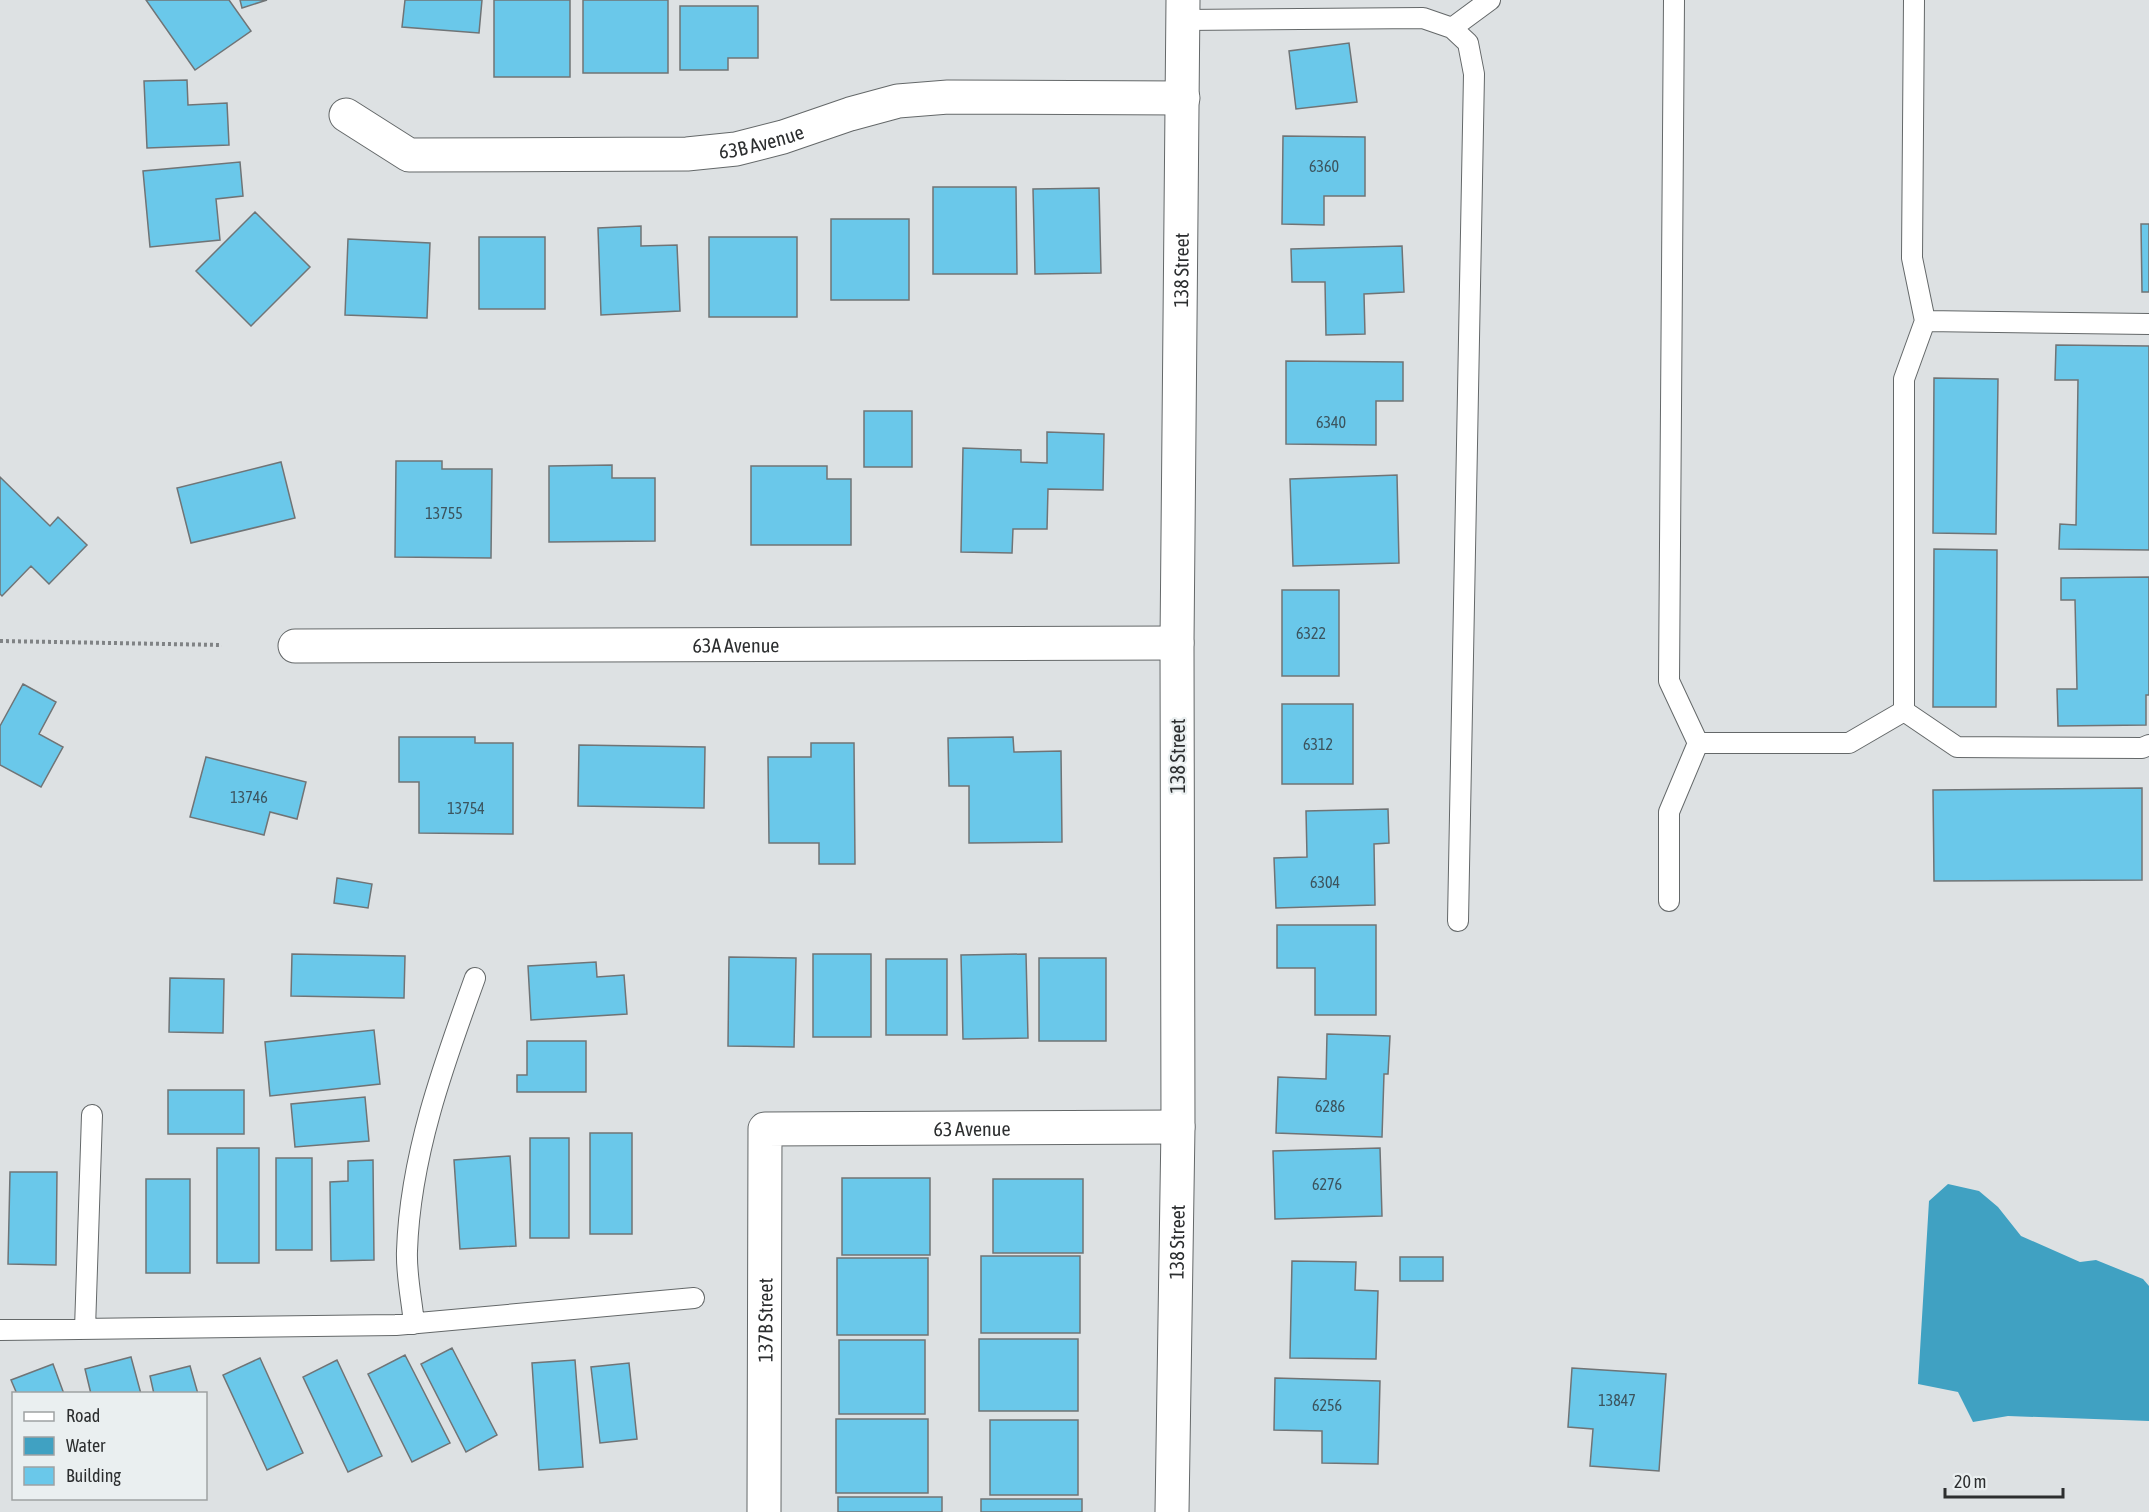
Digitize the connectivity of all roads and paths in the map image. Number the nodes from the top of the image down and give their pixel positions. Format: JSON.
{"nodes":[{"id":1,"x":1490,"y":0,"type":"edge"},
{"id":2,"x":1674,"y":0,"type":"edge"},
{"id":3,"x":1914,"y":0,"type":"edge"},
{"id":4,"x":1183,"y":10,"type":"edge"},
{"id":5,"x":1452,"y":28,"type":"junction"},
{"id":6,"x":1183,"y":98,"type":"junction"},
{"id":7,"x":346,"y":115,"type":"dead end"},
{"id":8,"x":1925,"y":321,"type":"junction"},
{"id":9,"x":2149,"y":324,"type":"edge"},
{"id":10,"x":0,"y":641,"type":"edge"},
{"id":11,"x":1177,"y":643,"type":"junction"},
{"id":12,"x":222,"y":645,"type":"dead end"},
{"id":13,"x":295,"y":646,"type":"dead end"},
{"id":14,"x":1904,"y":711,"type":"junction"},
{"id":15,"x":1698,"y":744,"type":"junction"},
{"id":16,"x":2149,"y":745,"type":"edge"},
{"id":17,"x":1669,"y":901,"type":"dead end"},
{"id":18,"x":1458,"y":921,"type":"dead end"},
{"id":19,"x":475,"y":978,"type":"dead end"},
{"id":20,"x":92,"y":1115,"type":"dead end"},
{"id":21,"x":1178,"y":1127,"type":"junction"},
{"id":22,"x":765,"y":1129,"type":"joint"},
{"id":23,"x":694,"y":1298,"type":"dead end"},
{"id":24,"x":414,"y":1324,"type":"junction"},
{"id":25,"x":85,"y":1329,"type":"junction"},
{"id":26,"x":0,"y":1330,"type":"edge"},
{"id":27,"x":764,"y":1512,"type":"edge"},
{"id":28,"x":1172,"y":1512,"type":"edge"}],
"edges":[{"from":1,"to":5,"type":"lane"},
{"from":2,"to":15,"type":"lane"},
{"from":3,"to":8,"type":"lane"},
{"from":4,"to":5,"type":"lane"},
{"from":4,"to":6,"type":"street","name":"138 Street"},
{"from":5,"to":18,"type":"lane"},
{"from":6,"to":7,"type":"street","name":"63B Avenue"},
{"from":6,"to":11,"type":"street","name":"138 Street"},
{"from":8,"to":9,"type":"lane"},
{"from":8,"to":14,"type":"lane"},
{"from":10,"to":12,"type":"path"},
{"from":11,"to":13,"type":"street","name":"63A Avenue"},
{"from":11,"to":21,"type":"street","name":"138 Street"},
{"from":14,"to":15,"type":"lane"},
{"from":14,"to":16,"type":"lane"},
{"from":15,"to":17,"type":"lane"},
{"from":19,"to":24,"type":"lane"},
{"from":20,"to":25,"type":"lane"},
{"from":21,"to":22,"type":"street","name":"63 Avenue"},
{"from":21,"to":28,"type":"street","name":"138 Street"},
{"from":22,"to":27,"type":"street","name":"137B Street"},
{"from":23,"to":24,"type":"lane"},
{"from":24,"to":25,"type":"lane"},
{"from":25,"to":26,"type":"lane"}]}
